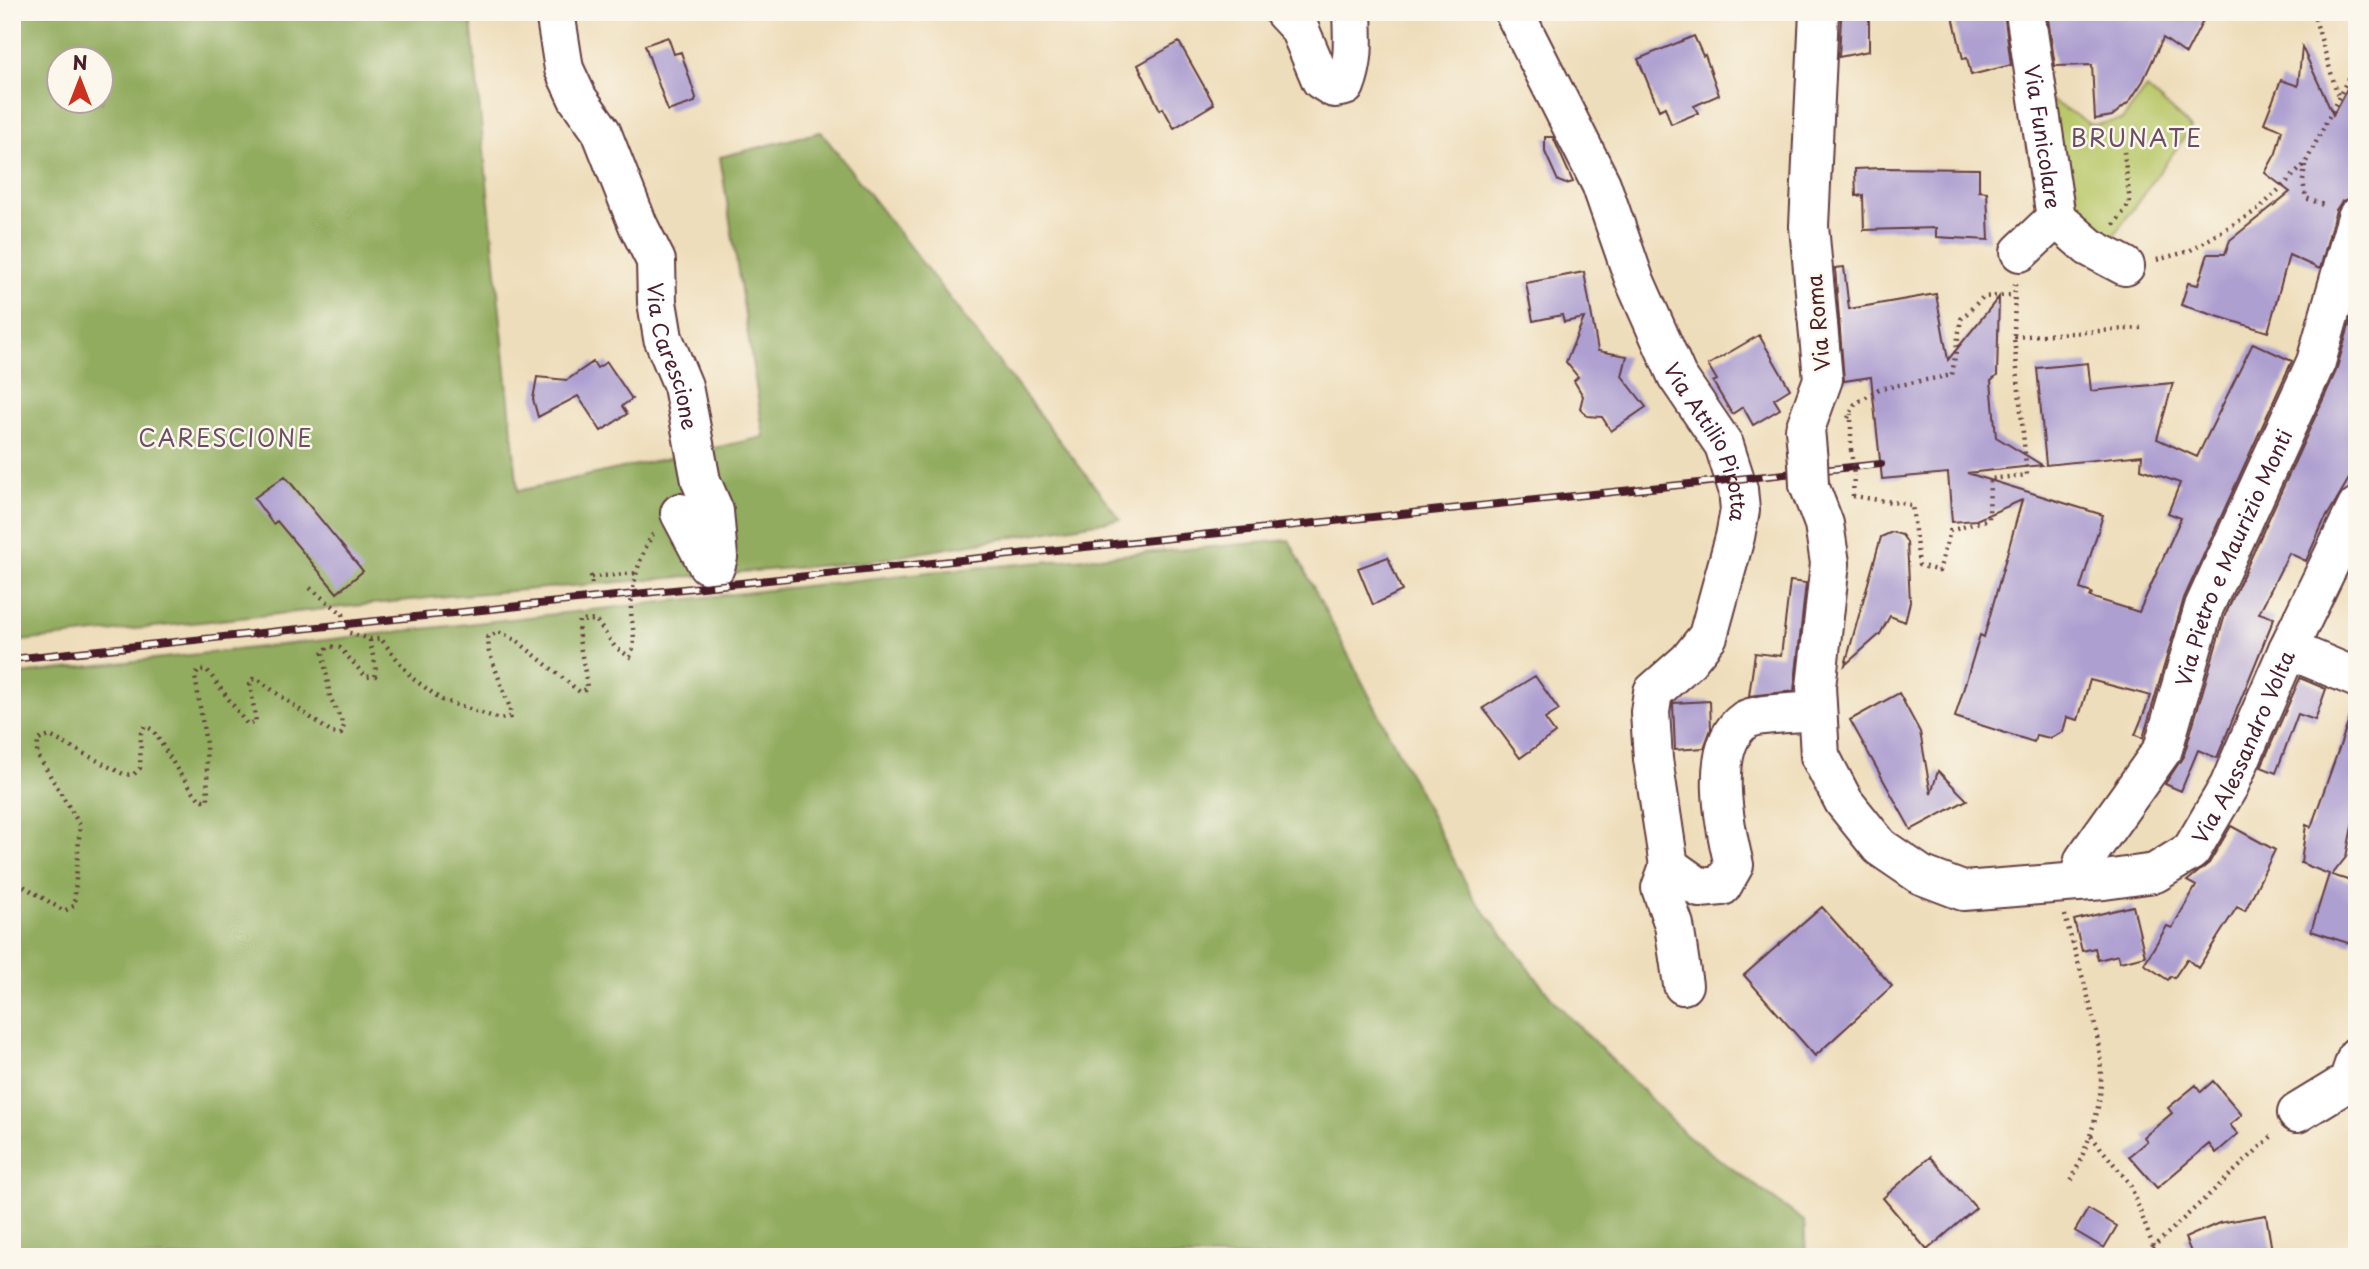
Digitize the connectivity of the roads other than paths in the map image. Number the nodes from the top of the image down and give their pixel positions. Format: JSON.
{"nodes":[{"id":1,"x":555,"y":12,"type":"edge"},
{"id":2,"x":1284,"y":12,"type":"edge"},
{"id":3,"x":1352,"y":12,"type":"edge"},
{"id":4,"x":1514,"y":12,"type":"edge"},
{"id":5,"x":1819,"y":12,"type":"edge"},
{"id":6,"x":2025,"y":12,"type":"edge"},
{"id":7,"x":2056,"y":218,"type":"junction"},
{"id":8,"x":2357,"y":218,"type":"edge"},
{"id":9,"x":2020,"y":252,"type":"road end"},
{"id":10,"x":2125,"y":266,"type":"road end"},
{"id":11,"x":2357,"y":507,"type":"edge"},
{"id":12,"x":680,"y":513,"type":"dead end"},
{"id":13,"x":2288,"y":649,"type":"junction"},
{"id":14,"x":2357,"y":678,"type":"edge"},
{"id":15,"x":1815,"y":711,"type":"junction"},
{"id":16,"x":1669,"y":866,"type":"junction"},
{"id":17,"x":2068,"y":883,"type":"junction"},
{"id":18,"x":1683,"y":985,"type":"dead end"},
{"id":19,"x":2357,"y":1056,"type":"edge"},
{"id":20,"x":2297,"y":1113,"type":"road end"}],
"edges":[{"from":1,"to":12,"type":"street","name":"Via Carescione"},
{"from":2,"to":3,"type":"street"},
{"from":4,"to":16,"type":"street","name":"Via Attilio Pirotta"},
{"from":5,"to":15,"type":"street","name":"Via Roma"},
{"from":6,"to":7,"type":"street","name":"Via Funicolare"},
{"from":7,"to":9,"type":"street"},
{"from":7,"to":10,"type":"street","name":"Via Funicolare"},
{"from":8,"to":17,"type":"street","name":"Via Pietro e Maurizio Monti"},
{"from":11,"to":13,"type":"street","name":"Via Alessandro Volta"},
{"from":13,"to":14,"type":"street"},
{"from":13,"to":17,"type":"street","name":"Via Alessandro Volta"},
{"from":15,"to":16,"type":"street"},
{"from":15,"to":17,"type":"street","name":"Via Alessandro Volta"},
{"from":16,"to":18,"type":"street","name":"Via Attilio Pirotta"},
{"from":19,"to":20,"type":"street"}]}
